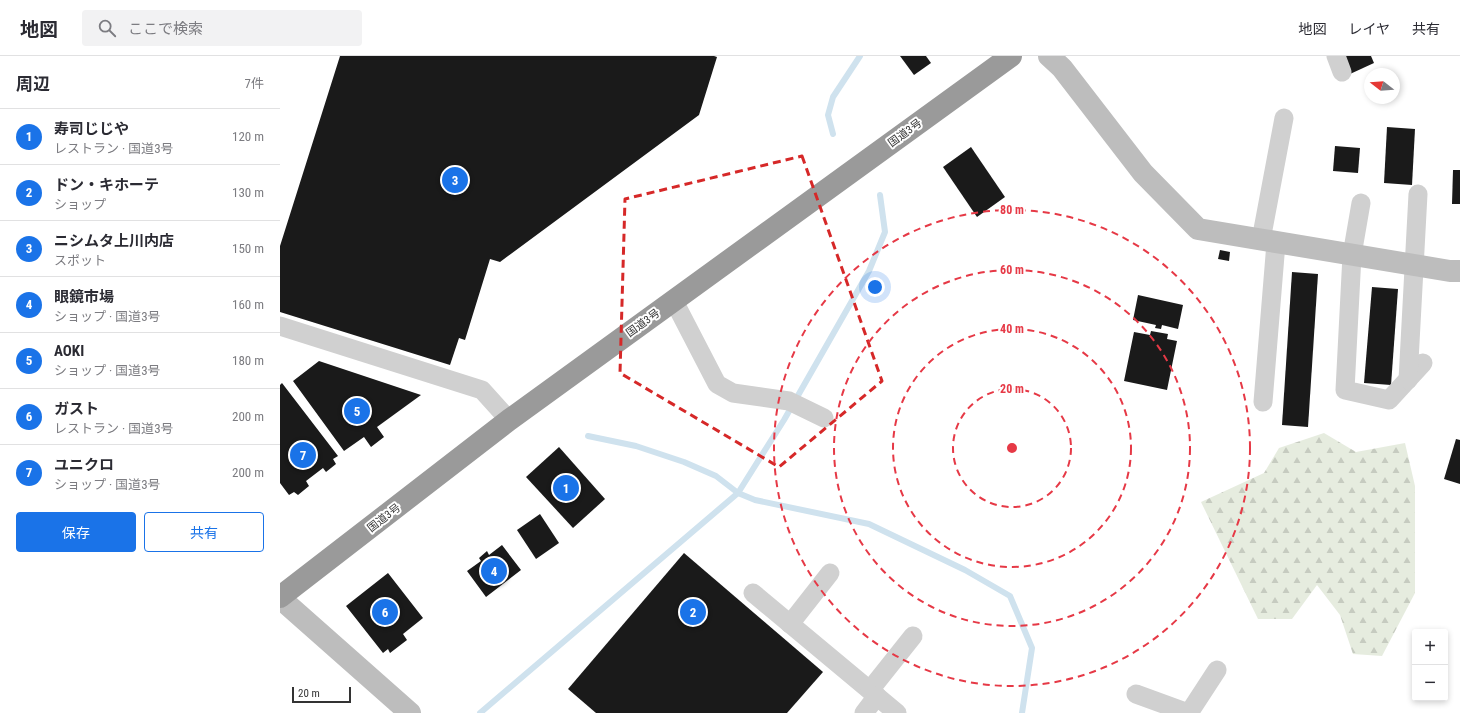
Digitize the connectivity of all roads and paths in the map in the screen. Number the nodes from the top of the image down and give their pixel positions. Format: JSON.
{"nodes":[{"id":1,"x":1010,"y":56,"type":"edge"},
{"id":2,"x":1049,"y":56,"type":"edge"},
{"id":3,"x":1284,"y":118,"type":"dead end"},
{"id":4,"x":1418,"y":194,"type":"dead end"},
{"id":5,"x":1361,"y":203,"type":"dead end"},
{"id":6,"x":1269,"y":241,"type":"junction"},
{"id":7,"x":1352,"y":255,"type":"junction"},
{"id":8,"x":1415,"y":265,"type":"junction"},
{"id":9,"x":1460,"y":271,"type":"edge"},
{"id":10,"x":674,"y":301,"type":"junction"},
{"id":11,"x":280,"y":326,"type":"edge"},
{"id":12,"x":1423,"y":364,"type":"dead end"},
{"id":13,"x":1408,"y":380,"type":"junction"},
{"id":14,"x":1264,"y":402,"type":"dead end"},
{"id":15,"x":824,"y":418,"type":"dead end"},
{"id":16,"x":509,"y":420,"type":"junction"},
{"id":17,"x":830,"y":573,"type":"dead end"},
{"id":18,"x":753,"y":593,"type":"dead end"},
{"id":19,"x":280,"y":597,"type":"edge"},
{"id":20,"x":790,"y":624,"type":"junction"},
{"id":21,"x":913,"y":636,"type":"dead end"},
{"id":22,"x":1217,"y":670,"type":"dead end"},
{"id":23,"x":873,"y":694,"type":"junction"},
{"id":24,"x":1136,"y":694,"type":"dead end"},
{"id":25,"x":410,"y":713,"type":"edge"},
{"id":26,"x":864,"y":713,"type":"edge"},
{"id":27,"x":897,"y":713,"type":"edge"},
{"id":28,"x":1189,"y":713,"type":"edge"}],
"edges":[{"from":1,"to":10,"type":"highway","name":"国道3号"},
{"from":2,"to":6,"type":"street"},
{"from":3,"to":6,"type":"street"},
{"from":4,"to":8,"type":"street"},
{"from":5,"to":7,"type":"street"},
{"from":6,"to":7,"type":"street"},
{"from":6,"to":14,"type":"street"},
{"from":7,"to":8,"type":"street"},
{"from":7,"to":13,"type":"street"},
{"from":8,"to":9,"type":"street"},
{"from":8,"to":13,"type":"street"},
{"from":10,"to":15,"type":"street"},
{"from":10,"to":16,"type":"highway","name":"国道3号"},
{"from":11,"to":16,"type":"street"},
{"from":12,"to":13,"type":"street"},
{"from":16,"to":19,"type":"highway","name":"国道3号"},
{"from":17,"to":20,"type":"street"},
{"from":18,"to":20,"type":"street"},
{"from":19,"to":25,"type":"street"},
{"from":20,"to":23,"type":"street"},
{"from":21,"to":23,"type":"street"},
{"from":22,"to":28,"type":"street"},
{"from":23,"to":26,"type":"street"},
{"from":23,"to":27,"type":"street"},
{"from":24,"to":28,"type":"street"}]}
